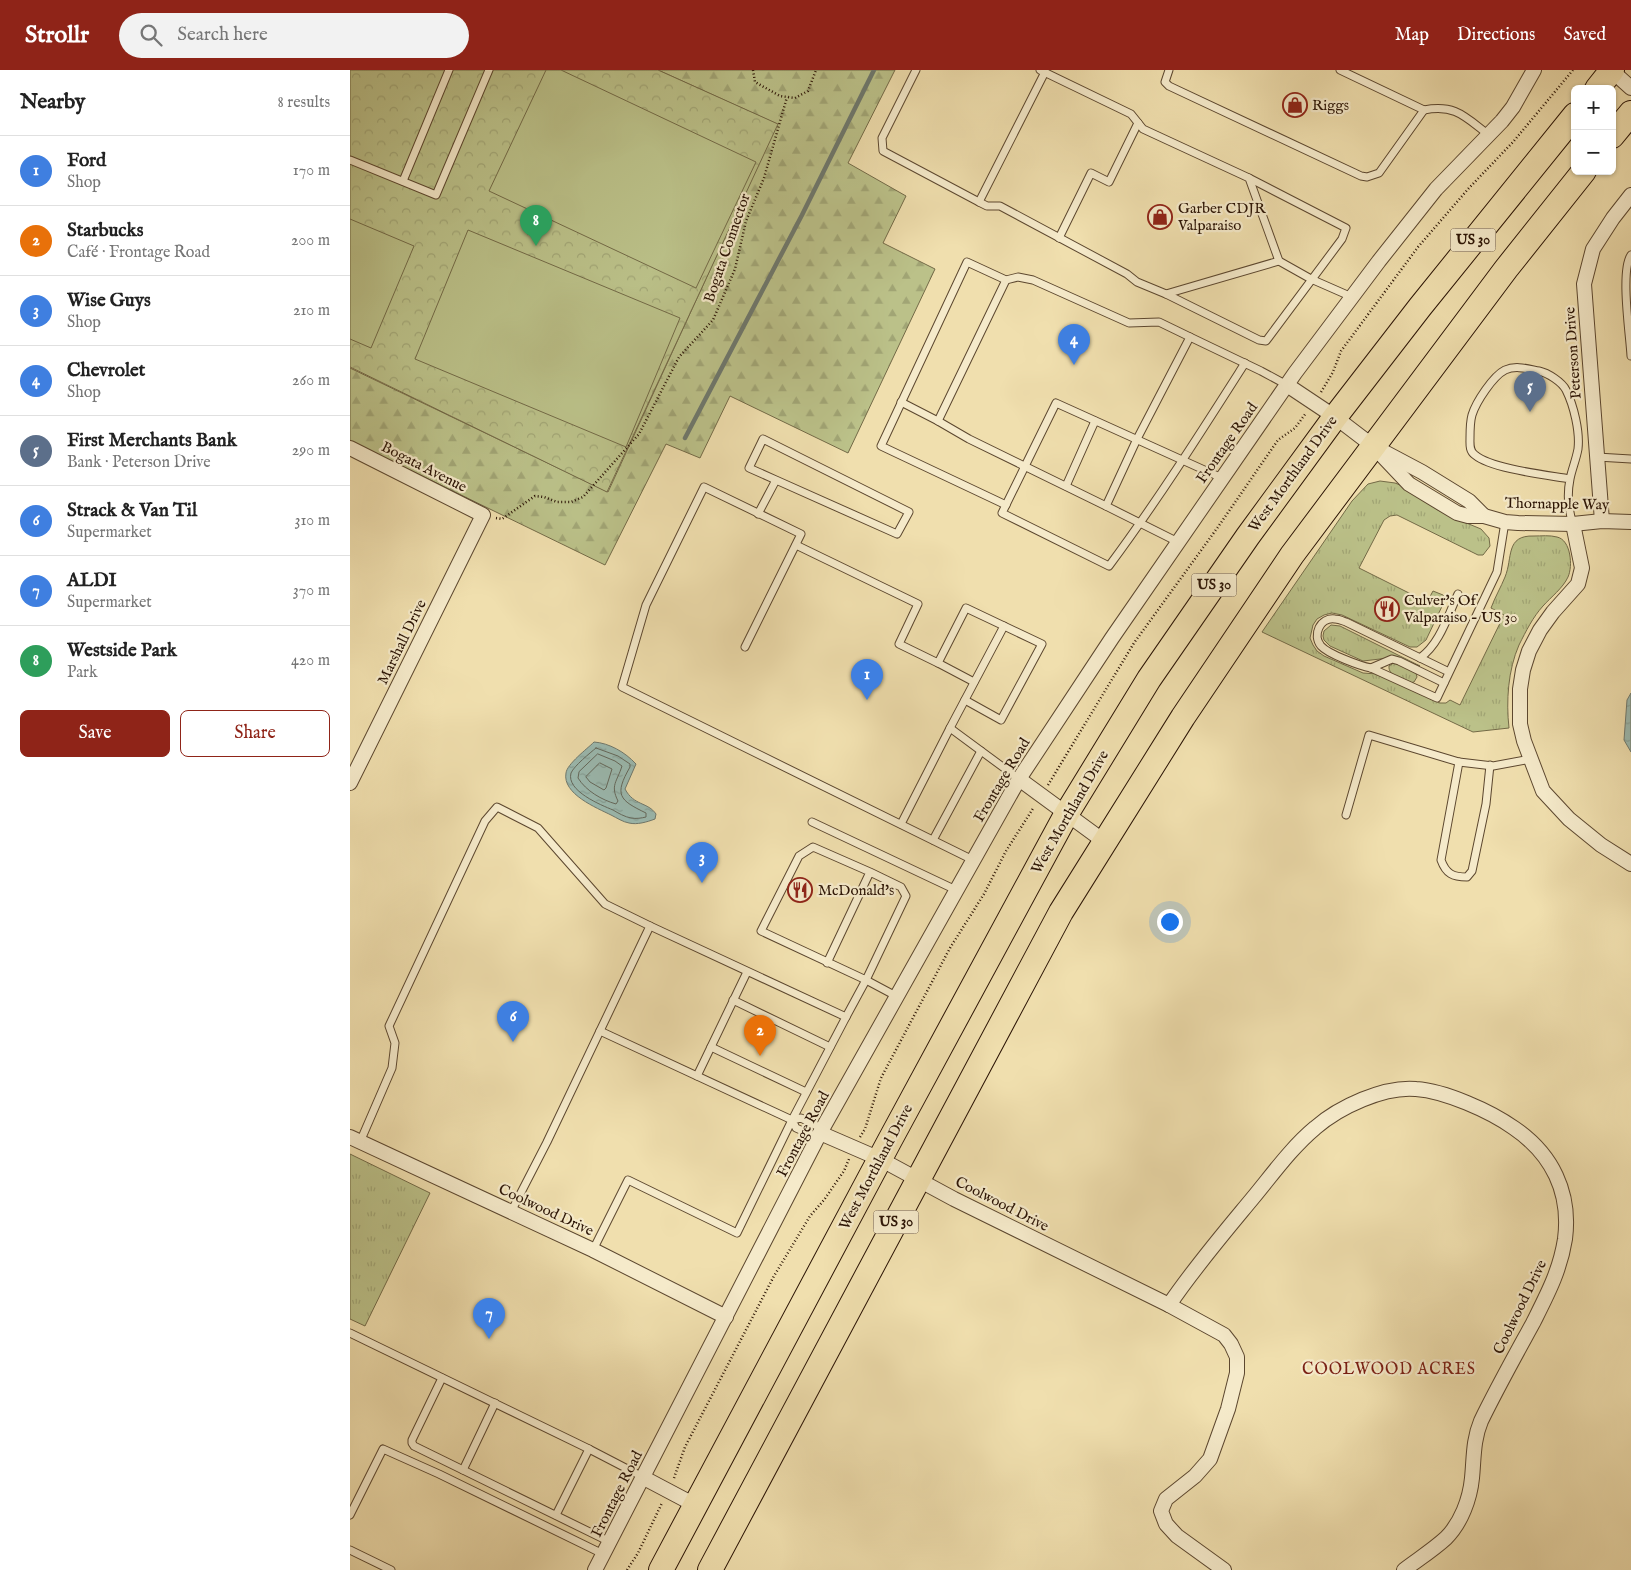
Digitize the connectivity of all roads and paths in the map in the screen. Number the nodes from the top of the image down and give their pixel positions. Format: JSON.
{"nodes":[{"id":1,"x":448,"y":70,"type":"edge"},
{"id":2,"x":489,"y":70,"type":"edge"},
{"id":3,"x":753,"y":70,"type":"edge"},
{"id":4,"x":816,"y":70,"type":"edge"},
{"id":5,"x":916,"y":70,"type":"edge"},
{"id":6,"x":1170,"y":70,"type":"edge"},
{"id":7,"x":1340,"y":70,"type":"edge"},
{"id":8,"x":1534,"y":70,"type":"edge"},
{"id":9,"x":1612,"y":70,"type":"edge"},
{"id":10,"x":1043,"y":71,"type":"edge"},
{"id":11,"x":1600,"y":85,"type":"edge"},
{"id":12,"x":1631,"y":88,"type":"edge"},
{"id":13,"x":787,"y":97,"type":"junction"},
{"id":14,"x":1424,"y":110,"type":"junction"},
{"id":15,"x":1631,"y":113,"type":"edge"},
{"id":16,"x":1571,"y":121,"type":"edge"},
{"id":17,"x":1138,"y":123,"type":"junction"},
{"id":18,"x":1616,"y":131,"type":"edge"},
{"id":19,"x":1489,"y":135,"type":"junction"},
{"id":20,"x":350,"y":160,"type":"edge"},
{"id":21,"x":1581,"y":175,"type":"edge"},
{"id":22,"x":1249,"y":178,"type":"junction"},
{"id":23,"x":403,"y":181,"type":"junction"},
{"id":24,"x":1631,"y":196,"type":"edge"},
{"id":25,"x":979,"y":202,"type":"junction"},
{"id":26,"x":1059,"y":238,"type":"junction"},
{"id":27,"x":1631,"y":255,"type":"edge"},
{"id":28,"x":1279,"y":261,"type":"junction"},
{"id":29,"x":1311,"y":279,"type":"junction"},
{"id":30,"x":1006,"y":280,"type":"junction"},
{"id":31,"x":1166,"y":294,"type":"junction"},
{"id":32,"x":1352,"y":297,"type":"junction"},
{"id":33,"x":1190,"y":336,"type":"junction"},
{"id":34,"x":1631,"y":356,"type":"edge"},
{"id":35,"x":1246,"y":363,"type":"junction"},
{"id":36,"x":1287,"y":385,"type":"junction"},
{"id":37,"x":901,"y":402,"type":"junction"},
{"id":38,"x":1335,"y":417,"type":"junction"},
{"id":39,"x":938,"y":421,"type":"junction"},
{"id":40,"x":1096,"y":421,"type":"junction"},
{"id":41,"x":1138,"y":440,"type":"junction"},
{"id":42,"x":1373,"y":446,"type":"junction"},
{"id":43,"x":350,"y":448,"type":"edge"},
{"id":44,"x":1597,"y":457,"type":"junction"},
{"id":45,"x":1631,"y":459,"type":"edge"},
{"id":46,"x":1183,"y":460,"type":"junction"},
{"id":47,"x":1026,"y":466,"type":"junction"},
{"id":48,"x":1222,"y":478,"type":"junction"},
{"id":49,"x":1570,"y":479,"type":"junction"},
{"id":50,"x":776,"y":480,"type":"junction"},
{"id":51,"x":1066,"y":486,"type":"junction"},
{"id":52,"x":1006,"y":506,"type":"junction"},
{"id":53,"x":1106,"y":506,"type":"junction"},
{"id":54,"x":758,"y":514,"type":"junction"},
{"id":55,"x":483,"y":515,"type":"junction"},
{"id":56,"x":1602,"y":521,"type":"junction"},
{"id":57,"x":1142,"y":522,"type":"junction"},
{"id":58,"x":1505,"y":522,"type":"junction"},
{"id":59,"x":1631,"y":522,"type":"edge"},
{"id":60,"x":1573,"y":524,"type":"junction"},
{"id":61,"x":1178,"y":542,"type":"junction"},
{"id":62,"x":796,"y":545,"type":"junction"},
{"id":63,"x":1458,"y":594,"type":"dead end"},
{"id":64,"x":1004,"y":626,"type":"junction"},
{"id":65,"x":745,"y":647,"type":"dead end"},
{"id":66,"x":1420,"y":658,"type":"junction"},
{"id":67,"x":938,"y":663,"type":"junction"},
{"id":68,"x":1370,"y":668,"type":"junction"},
{"id":69,"x":1449,"y":672,"type":"junction"},
{"id":70,"x":974,"y":682,"type":"junction"},
{"id":71,"x":1444,"y":683,"type":"junction"},
{"id":72,"x":965,"y":700,"type":"junction"},
{"id":73,"x":950,"y":728,"type":"junction"},
{"id":74,"x":981,"y":751,"type":"junction"},
{"id":75,"x":1531,"y":759,"type":"junction"},
{"id":76,"x":1459,"y":762,"type":"junction"},
{"id":77,"x":1490,"y":766,"type":"junction"},
{"id":78,"x":1019,"y":779,"type":"junction"},
{"id":79,"x":350,"y":783,"type":"edge"},
{"id":80,"x":1067,"y":813,"type":"junction"},
{"id":81,"x":1346,"y":814,"type":"dead end"},
{"id":82,"x":812,"y":822,"type":"dead end"},
{"id":83,"x":901,"y":824,"type":"junction"},
{"id":84,"x":933,"y":840,"type":"junction"},
{"id":85,"x":1105,"y":842,"type":"junction"},
{"id":86,"x":973,"y":860,"type":"junction"},
{"id":87,"x":1631,"y":864,"type":"edge"},
{"id":88,"x":870,"y":872,"type":"junction"},
{"id":89,"x":956,"y":890,"type":"junction"},
{"id":90,"x":650,"y":926,"type":"junction"},
{"id":91,"x":827,"y":963,"type":"junction"},
{"id":92,"x":747,"y":972,"type":"junction"},
{"id":93,"x":866,"y":980,"type":"junction"},
{"id":94,"x":896,"y":996,"type":"junction"},
{"id":95,"x":733,"y":1000,"type":"junction"},
{"id":96,"x":846,"y":1017,"type":"junction"},
{"id":97,"x":600,"y":1031,"type":"junction"},
{"id":98,"x":711,"y":1047,"type":"junction"},
{"id":99,"x":830,"y":1047,"type":"junction"},
{"id":100,"x":697,"y":1076,"type":"junction"},
{"id":101,"x":806,"y":1092,"type":"junction"},
{"id":102,"x":792,"y":1120,"type":"junction"},
{"id":103,"x":820,"y":1133,"type":"junction"},
{"id":104,"x":355,"y":1139,"type":"edge"},
{"id":105,"x":880,"y":1159,"type":"junction"},
{"id":106,"x":919,"y":1179,"type":"junction"},
{"id":107,"x":511,"y":1213,"type":"junction"},
{"id":108,"x":593,"y":1250,"type":"junction"},
{"id":109,"x":1169,"y":1305,"type":"junction"},
{"id":110,"x":726,"y":1317,"type":"junction"},
{"id":111,"x":350,"y":1333,"type":"edge"},
{"id":112,"x":442,"y":1378,"type":"junction"},
{"id":113,"x":495,"y":1403,"type":"junction"},
{"id":114,"x":589,"y":1448,"type":"junction"},
{"id":115,"x":463,"y":1470,"type":"junction"},
{"id":116,"x":644,"y":1478,"type":"junction"},
{"id":117,"x":695,"y":1505,"type":"junction"},
{"id":118,"x":350,"y":1515,"type":"edge"},
{"id":119,"x":556,"y":1515,"type":"junction"},
{"id":120,"x":610,"y":1542,"type":"junction"},
{"id":121,"x":350,"y":1550,"type":"edge"},
{"id":122,"x":604,"y":1554,"type":"junction"},
{"id":123,"x":391,"y":1570,"type":"edge"},
{"id":124,"x":595,"y":1570,"type":"edge"},
{"id":125,"x":662,"y":1570,"type":"edge"},
{"id":126,"x":710,"y":1570,"type":"edge"},
{"id":127,"x":1224,"y":1570,"type":"edge"},
{"id":128,"x":1404,"y":1570,"type":"edge"}],
"edges":[{"from":1,"to":23,"type":"lane"},
{"from":2,"to":23,"type":"lane"},
{"from":3,"to":13,"type":"path"},
{"from":4,"to":13,"type":"path"},
{"from":5,"to":25,"type":"lane"},
{"from":6,"to":14,"type":"lane"},
{"from":7,"to":14,"type":"lane"},
{"from":8,"to":19,"type":"street","name":"Frontage Road"},
{"from":9,"to":11,"type":"highway"},
{"from":9,"to":12,"type":"street"},
{"from":10,"to":17,"type":"lane"},
{"from":10,"to":25,"type":"lane"},
{"from":13,"to":55,"type":"path","name":"Bogata Connector"},
{"from":14,"to":19,"type":"lane"},
{"from":15,"to":18,"type":"highway"},
{"from":16,"to":38,"type":"highway","name":"West Morthland Drive","number":"US 30"},
{"from":17,"to":22,"type":"lane"},
{"from":17,"to":26,"type":"lane"},
{"from":19,"to":32,"type":"street","name":"Frontage Road"},
{"from":20,"to":23,"type":"lane"},
{"from":21,"to":42,"type":"highway","number":"US 30"},
{"from":22,"to":28,"type":"lane"},
{"from":22,"to":29,"type":"lane"},
{"from":24,"to":44,"type":"street","name":"Peterson Drive"},
{"from":25,"to":26,"type":"lane"},
{"from":26,"to":31,"type":"lane"},
{"from":27,"to":34,"type":"lane"},
{"from":28,"to":29,"type":"lane"},
{"from":28,"to":31,"type":"lane"},
{"from":29,"to":31,"type":"lane"},
{"from":29,"to":32,"type":"lane"},
{"from":30,"to":33,"type":"lane"},
{"from":30,"to":37,"type":"lane"},
{"from":30,"to":39,"type":"lane"},
{"from":32,"to":36,"type":"street","name":"Frontage Road"},
{"from":33,"to":35,"type":"lane"},
{"from":33,"to":41,"type":"lane"},
{"from":35,"to":36,"type":"lane"},
{"from":35,"to":46,"type":"lane"},
{"from":36,"to":38,"type":"street","name":"Thornapple Way"},
{"from":36,"to":48,"type":"street","name":"Frontage Road"},
{"from":37,"to":39,"type":"lane"},
{"from":37,"to":52,"type":"lane"},
{"from":38,"to":42,"type":"street","name":"Thornapple Way"},
{"from":38,"to":80,"type":"highway","name":"West Morthland Drive","number":"US 30"},
{"from":39,"to":47,"type":"lane"},
{"from":40,"to":41,"type":"lane"},
{"from":40,"to":47,"type":"lane"},
{"from":40,"to":51,"type":"lane"},
{"from":41,"to":46,"type":"lane"},
{"from":41,"to":53,"type":"lane"},
{"from":42,"to":58,"type":"street","name":"Thornapple Way"},
{"from":42,"to":85,"type":"highway","number":"US 30"},
{"from":43,"to":55,"type":"street","name":"Bogata Avenue"},
{"from":44,"to":45,"type":"lane"},
{"from":44,"to":56,"type":"street","name":"Peterson Drive"},
{"from":46,"to":48,"type":"lane"},
{"from":46,"to":57,"type":"lane"},
{"from":47,"to":51,"type":"lane"},
{"from":47,"to":52,"type":"lane"},
{"from":48,"to":61,"type":"street","name":"Frontage Road"},
{"from":49,"to":49,"type":"lane"},
{"from":49,"to":60,"type":"lane"},
{"from":50,"to":50,"type":"lane"},
{"from":50,"to":54,"type":"lane"},
{"from":51,"to":53,"type":"lane"},
{"from":52,"to":57,"type":"lane"},
{"from":53,"to":57,"type":"lane"},
{"from":54,"to":62,"type":"lane"},
{"from":54,"to":83,"type":"lane"},
{"from":55,"to":79,"type":"street","name":"Marshall Drive"},
{"from":56,"to":59,"type":"street","name":"Thornapple Way"},
{"from":56,"to":60,"type":"street","name":"Thornapple Way"},
{"from":57,"to":61,"type":"lane"},
{"from":58,"to":60,"type":"street","name":"Thornapple Way"},
{"from":58,"to":69,"type":"lane"},
{"from":60,"to":75,"type":"street"},
{"from":61,"to":78,"type":"street","name":"Frontage Road"},
{"from":62,"to":65,"type":"lane"},
{"from":62,"to":67,"type":"lane"},
{"from":63,"to":66,"type":"lane"},
{"from":64,"to":67,"type":"lane"},
{"from":64,"to":70,"type":"lane"},
{"from":64,"to":72,"type":"lane"},
{"from":66,"to":68,"type":"lane"},
{"from":66,"to":69,"type":"lane"},
{"from":67,"to":70,"type":"lane"},
{"from":68,"to":71,"type":"lane"},
{"from":68,"to":71,"type":"lane"},
{"from":69,"to":71,"type":"lane"},
{"from":70,"to":72,"type":"lane"},
{"from":72,"to":73,"type":"lane"},
{"from":73,"to":74,"type":"lane"},
{"from":73,"to":83,"type":"lane"},
{"from":74,"to":78,"type":"lane"},
{"from":74,"to":84,"type":"lane"},
{"from":75,"to":77,"type":"lane"},
{"from":75,"to":87,"type":"street"},
{"from":76,"to":77,"type":"lane"},
{"from":76,"to":77,"type":"lane"},
{"from":76,"to":81,"type":"lane"},
{"from":78,"to":80,"type":"street"},
{"from":78,"to":86,"type":"street","name":"Frontage Road"},
{"from":80,"to":85,"type":"street"},
{"from":80,"to":105,"type":"highway","name":"West Morthland Drive","number":"US 30"},
{"from":82,"to":89,"type":"lane"},
{"from":83,"to":84,"type":"lane"},
{"from":84,"to":86,"type":"lane"},
{"from":85,"to":106,"type":"highway","number":"US 30"},
{"from":86,"to":89,"type":"street","name":"Frontage Road"},
{"from":88,"to":91,"type":"lane"},
{"from":88,"to":91,"type":"lane"},
{"from":88,"to":93,"type":"lane"},
{"from":89,"to":94,"type":"street","name":"Frontage Road"},
{"from":90,"to":92,"type":"lane"},
{"from":90,"to":97,"type":"lane"},
{"from":90,"to":104,"type":"lane"},
{"from":91,"to":93,"type":"lane"},
{"from":92,"to":95,"type":"lane"},
{"from":92,"to":96,"type":"lane"},
{"from":93,"to":94,"type":"lane"},
{"from":93,"to":96,"type":"lane"},
{"from":94,"to":103,"type":"street","name":"Frontage Road"},
{"from":95,"to":98,"type":"lane"},
{"from":95,"to":99,"type":"lane"},
{"from":96,"to":99,"type":"lane"},
{"from":97,"to":100,"type":"lane"},
{"from":97,"to":107,"type":"lane"},
{"from":98,"to":100,"type":"lane"},
{"from":98,"to":101,"type":"lane"},
{"from":99,"to":101,"type":"lane"},
{"from":100,"to":102,"type":"lane"},
{"from":101,"to":102,"type":"lane"},
{"from":102,"to":103,"type":"lane"},
{"from":102,"to":103,"type":"lane"},
{"from":102,"to":108,"type":"lane"},
{"from":103,"to":105,"type":"street","name":"Coolwood Drive"},
{"from":103,"to":110,"type":"street","name":"Frontage Road"},
{"from":104,"to":107,"type":"street","name":"Coolwood Drive"},
{"from":105,"to":106,"type":"street","name":"Coolwood Drive"},
{"from":105,"to":117,"type":"highway","name":"West Morthland Drive","number":"US 30"},
{"from":106,"to":109,"type":"street","name":"Coolwood Drive"},
{"from":106,"to":126,"type":"highway","number":"US 30"},
{"from":107,"to":108,"type":"street","name":"Coolwood Drive"},
{"from":108,"to":110,"type":"street","name":"Coolwood Drive"},
{"from":109,"to":127,"type":"street","name":"Coolwood Drive"},
{"from":109,"to":128,"type":"street","name":"Coolwood Drive"},
{"from":110,"to":116,"type":"street","name":"Frontage Road"},
{"from":111,"to":112,"type":"lane"},
{"from":112,"to":113,"type":"lane"},
{"from":112,"to":115,"type":"lane"},
{"from":113,"to":114,"type":"lane"},
{"from":113,"to":115,"type":"lane"},
{"from":114,"to":116,"type":"lane"},
{"from":114,"to":119,"type":"lane"},
{"from":115,"to":119,"type":"lane"},
{"from":116,"to":117,"type":"street"},
{"from":116,"to":120,"type":"street","name":"Frontage Road"},
{"from":117,"to":125,"type":"highway","name":"West Morthland Drive","number":"US 30"},
{"from":118,"to":122,"type":"lane"},
{"from":119,"to":120,"type":"lane"},
{"from":120,"to":122,"type":"street","name":"Frontage Road"},
{"from":121,"to":123,"type":"lane"},
{"from":122,"to":124,"type":"street","name":"Frontage Road"}]}
